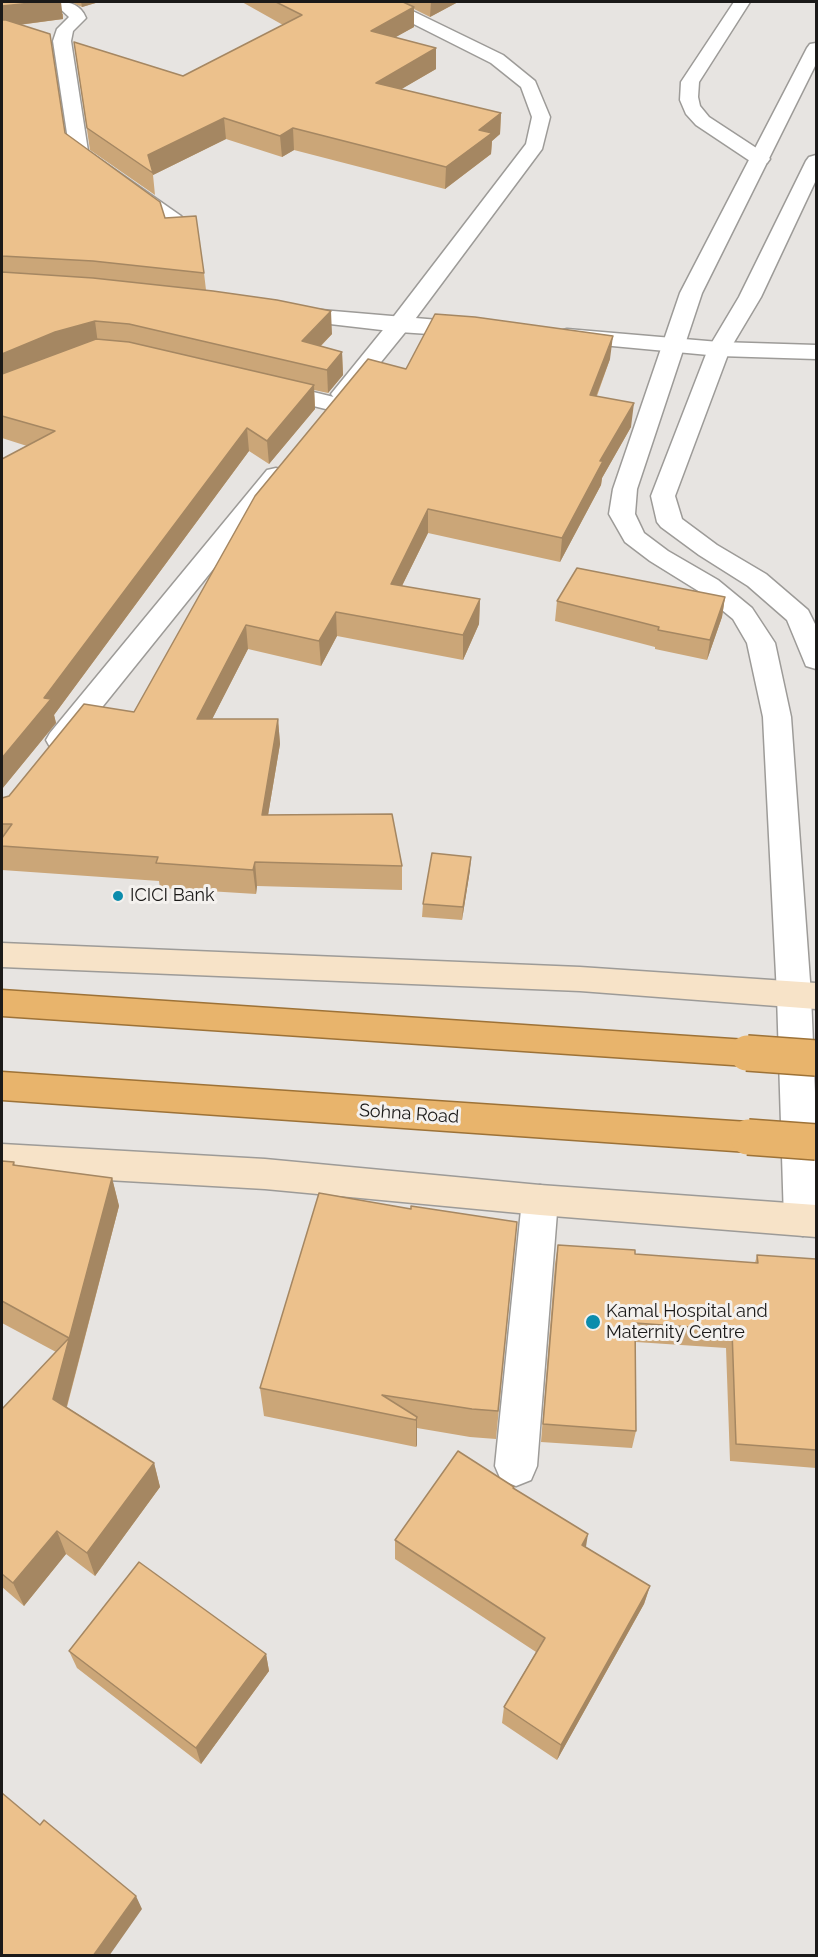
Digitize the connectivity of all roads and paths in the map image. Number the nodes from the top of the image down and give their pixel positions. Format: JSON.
{"nodes":[{"id":1,"x":61,"y":2,"type":"edge"},
{"id":2,"x":382,"y":2,"type":"edge"},
{"id":3,"x":742,"y":2,"type":"edge"},
{"id":4,"x":70,"y":25,"type":"junction"},
{"id":5,"x":47,"y":28,"type":"dead end"},
{"id":6,"x":816,"y":48,"type":"edge"},
{"id":7,"x":759,"y":159,"type":"junction"},
{"id":8,"x":816,"y":161,"type":"edge"},
{"id":9,"x":174,"y":220,"type":"edge"},
{"id":10,"x":271,"y":311,"type":"edge"},
{"id":11,"x":399,"y":325,"type":"junction"},
{"id":12,"x":495,"y":332,"type":"edge"},
{"id":13,"x":543,"y":335,"type":"edge"},
{"id":14,"x":674,"y":344,"type":"junction"},
{"id":15,"x":719,"y":349,"type":"junction"},
{"id":16,"x":816,"y":352,"type":"edge"},
{"id":17,"x":256,"y":386,"type":"edge"},
{"id":18,"x":334,"y":404,"type":"junction"},
{"id":19,"x":319,"y":423,"type":"edge"},
{"id":20,"x":289,"y":460,"type":"edge"},
{"id":21,"x":816,"y":660,"type":"edge"},
{"id":22,"x":46,"y":756,"type":"edge"},
{"id":23,"x":2,"y":955,"type":"edge"},
{"id":24,"x":805,"y":995,"type":"edge"},
{"id":25,"x":2,"y":1003,"type":"edge"},
{"id":26,"x":816,"y":1058,"type":"edge"},
{"id":27,"x":2,"y":1086,"type":"edge"},
{"id":28,"x":816,"y":1142,"type":"edge"},
{"id":29,"x":2,"y":1159,"type":"edge"},
{"id":30,"x":540,"y":1200,"type":"junction"},
{"id":31,"x":810,"y":1221,"type":"edge"},
{"id":32,"x":516,"y":1466,"type":"dead end"}],
"edges":[{"from":1,"to":4,"type":"street"},
{"from":2,"to":11,"type":"street"},
{"from":3,"to":7,"type":"street"},
{"from":4,"to":5,"type":"street"},
{"from":4,"to":9,"type":"street"},
{"from":6,"to":7,"type":"street"},
{"from":7,"to":14,"type":"street"},
{"from":8,"to":15,"type":"street"},
{"from":10,"to":11,"type":"street"},
{"from":11,"to":12,"type":"street"},
{"from":11,"to":18,"type":"street"},
{"from":13,"to":14,"type":"street"},
{"from":14,"to":15,"type":"street"},
{"from":14,"to":24,"type":"street"},
{"from":15,"to":16,"type":"street"},
{"from":15,"to":21,"type":"street"},
{"from":17,"to":18,"type":"street"},
{"from":18,"to":19,"type":"street"},
{"from":20,"to":22,"type":"street"},
{"from":23,"to":24,"type":"main road"},
{"from":24,"to":31,"type":"street"},
{"from":25,"to":26,"type":"highway","bridge":true},
{"from":27,"to":28,"type":"highway","name":"Sohna Road","bridge":true},
{"from":29,"to":30,"type":"main road"},
{"from":30,"to":31,"type":"main road"},
{"from":30,"to":32,"type":"street"}]}
